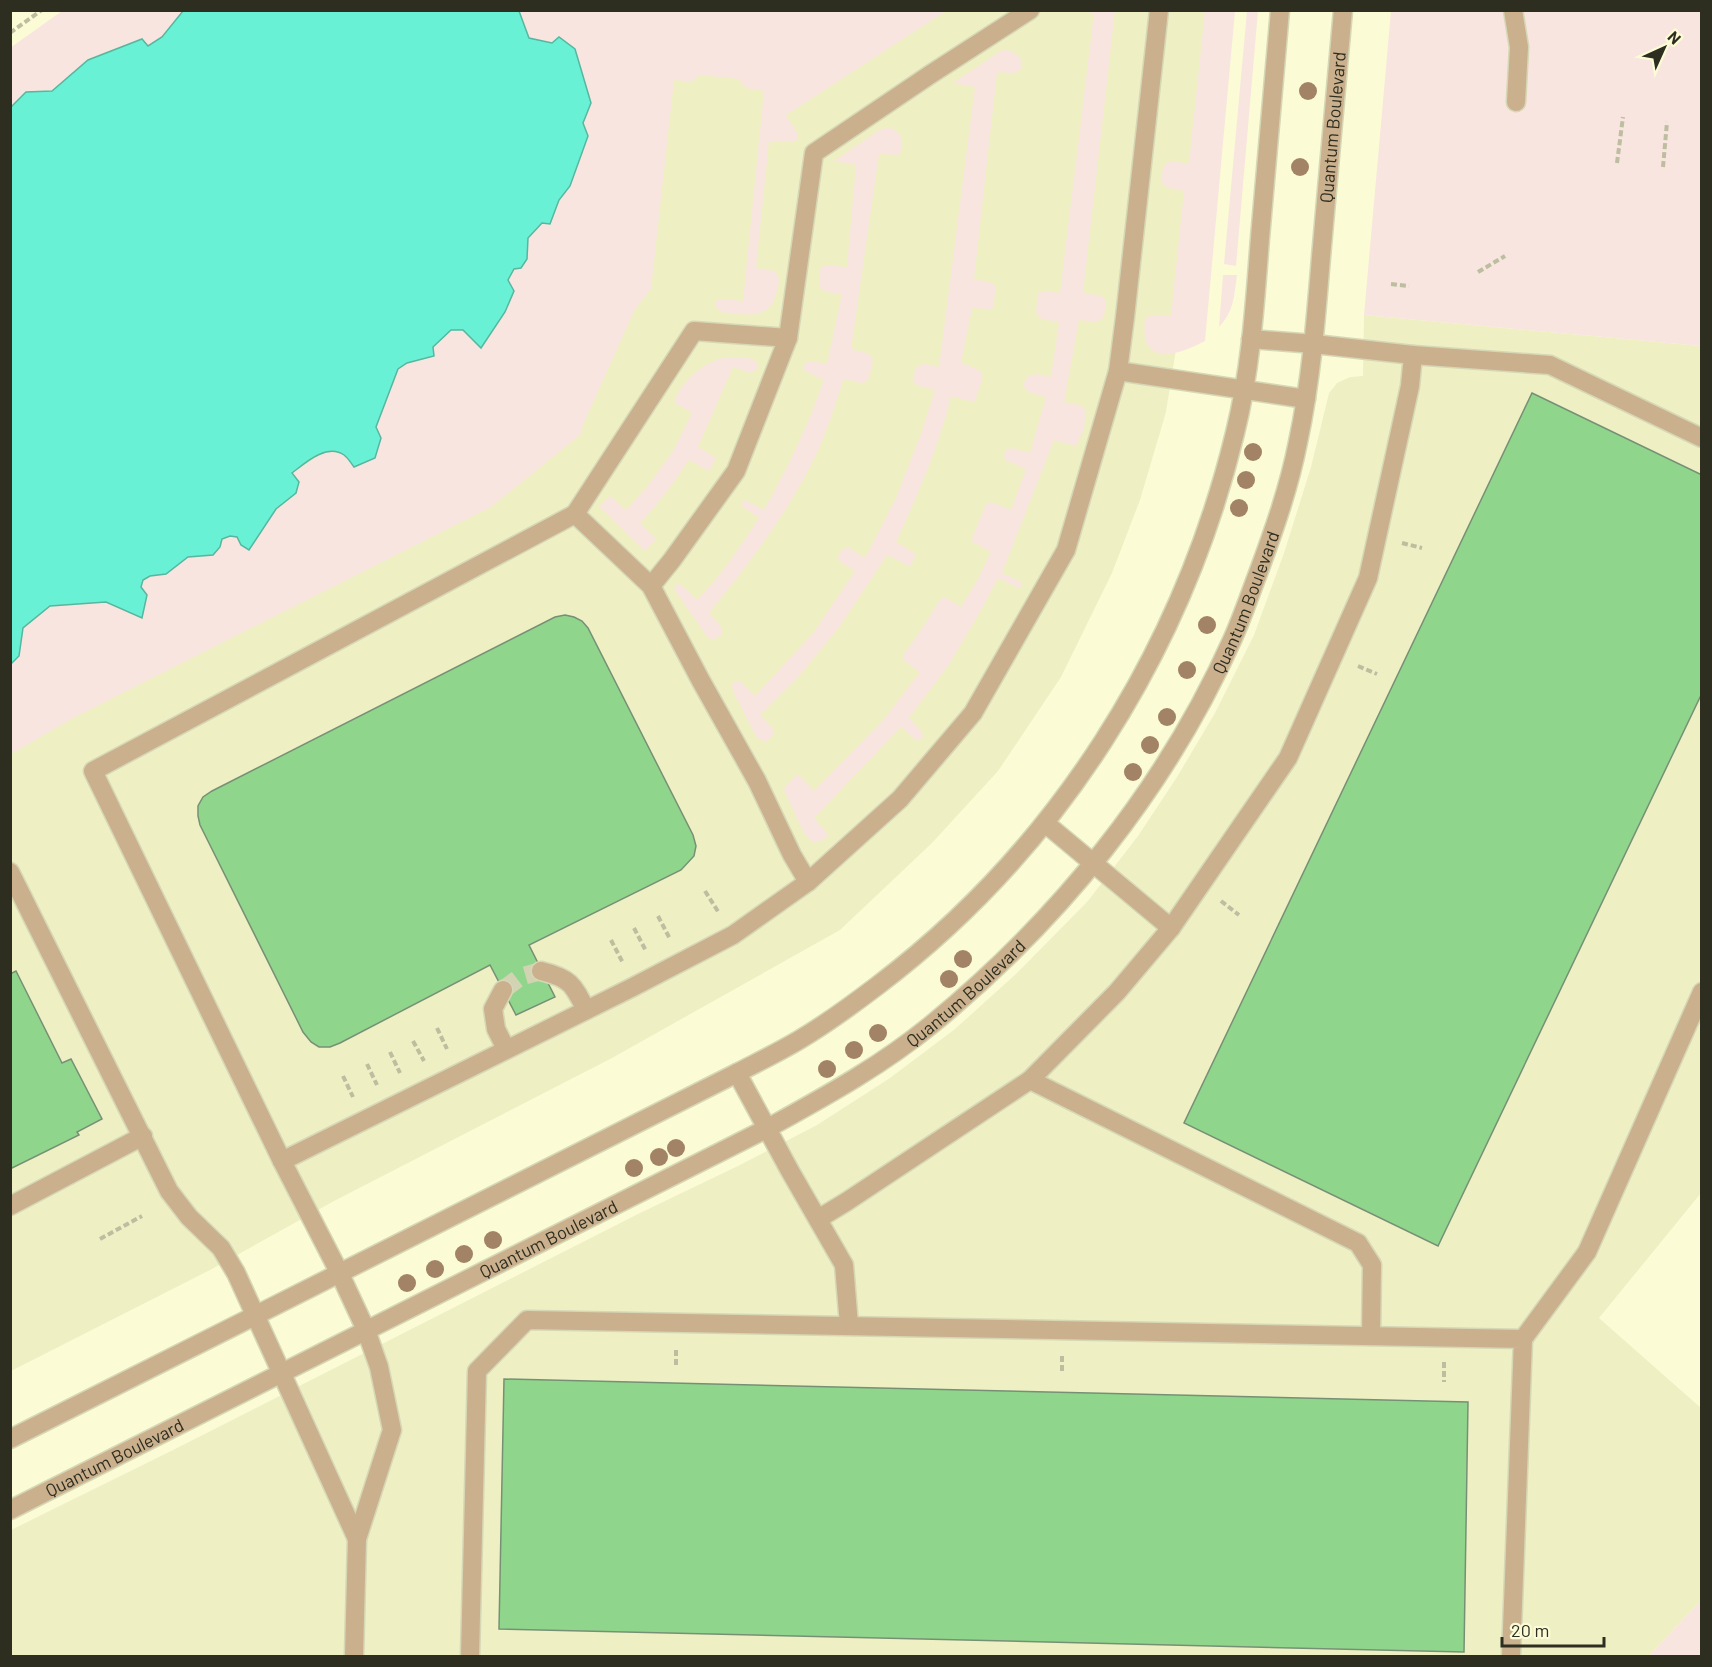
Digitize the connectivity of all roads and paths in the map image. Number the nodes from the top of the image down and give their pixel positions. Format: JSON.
{"nodes":[{"id":1,"x":42,"y":10,"type":"edge"},
{"id":2,"x":1030,"y":10,"type":"edge"},
{"id":3,"x":1159,"y":10,"type":"edge"},
{"id":4,"x":1280,"y":10,"type":"edge"},
{"id":5,"x":1343,"y":10,"type":"edge"},
{"id":6,"x":1513,"y":10,"type":"edge"},
{"id":7,"x":10,"y":33,"type":"edge"},
{"id":8,"x":1516,"y":102,"type":"dead end"},
{"id":9,"x":1623,"y":117,"type":"dead end"},
{"id":10,"x":1667,"y":122,"type":"dead end"},
{"id":11,"x":1617,"y":163,"type":"dead end"},
{"id":12,"x":1663,"y":167,"type":"dead end"},
{"id":13,"x":1505,"y":255,"type":"dead end"},
{"id":14,"x":1478,"y":272,"type":"dead end"},
{"id":15,"x":1391,"y":284,"type":"dead end"},
{"id":16,"x":1409,"y":286,"type":"dead end"},
{"id":17,"x":788,"y":338,"type":"junction"},
{"id":18,"x":1251,"y":339,"type":"junction"},
{"id":19,"x":1314,"y":344,"type":"junction"},
{"id":20,"x":1413,"y":355,"type":"junction"},
{"id":21,"x":1118,"y":370,"type":"junction"},
{"id":22,"x":1243,"y":390,"type":"junction"},
{"id":23,"x":1306,"y":399,"type":"junction"},
{"id":24,"x":1701,"y":438,"type":"edge"},
{"id":25,"x":575,"y":514,"type":"junction"},
{"id":26,"x":1398,"y":542,"type":"dead end"},
{"id":27,"x":1422,"y":548,"type":"dead end"},
{"id":28,"x":651,"y":586,"type":"junction"},
{"id":29,"x":1354,"y":664,"type":"dead end"},
{"id":30,"x":1377,"y":674,"type":"dead end"},
{"id":31,"x":1045,"y":824,"type":"junction"},
{"id":32,"x":1093,"y":863,"type":"junction"},
{"id":33,"x":10,"y":872,"type":"edge"},
{"id":34,"x":807,"y":882,"type":"junction"},
{"id":35,"x":705,"y":891,"type":"dead end"},
{"id":36,"x":1220,"y":900,"type":"dead end"},
{"id":37,"x":720,"y":915,"type":"dead end"},
{"id":38,"x":1239,"y":915,"type":"dead end"},
{"id":39,"x":658,"y":916,"type":"dead end"},
{"id":40,"x":634,"y":928,"type":"dead end"},
{"id":41,"x":1171,"y":928,"type":"junction"},
{"id":42,"x":611,"y":940,"type":"dead end"},
{"id":43,"x":671,"y":942,"type":"dead end"},
{"id":44,"x":648,"y":953,"type":"dead end"},
{"id":45,"x":624,"y":965,"type":"dead end"},
{"id":46,"x":541,"y":971,"type":"tunnel mouth"},
{"id":47,"x":503,"y":990,"type":"tunnel mouth"},
{"id":48,"x":1701,"y":992,"type":"edge"},
{"id":49,"x":586,"y":1010,"type":"junction"},
{"id":50,"x":437,"y":1028,"type":"dead end"},
{"id":51,"x":413,"y":1041,"type":"dead end"},
{"id":52,"x":506,"y":1049,"type":"junction"},
{"id":53,"x":390,"y":1052,"type":"dead end"},
{"id":54,"x":449,"y":1053,"type":"dead end"},
{"id":55,"x":367,"y":1064,"type":"dead end"},
{"id":56,"x":426,"y":1065,"type":"dead end"},
{"id":57,"x":737,"y":1073,"type":"junction"},
{"id":58,"x":342,"y":1076,"type":"dead end"},
{"id":59,"x":402,"y":1077,"type":"dead end"},
{"id":60,"x":1030,"y":1080,"type":"junction"},
{"id":61,"x":379,"y":1089,"type":"dead end"},
{"id":62,"x":356,"y":1101,"type":"dead end"},
{"id":63,"x":768,"y":1128,"type":"junction"},
{"id":64,"x":143,"y":1136,"type":"junction"},
{"id":65,"x":282,"y":1161,"type":"junction"},
{"id":66,"x":10,"y":1206,"type":"edge"},
{"id":67,"x":142,"y":1216,"type":"dead end"},
{"id":68,"x":818,"y":1219,"type":"junction"},
{"id":69,"x":100,"y":1239,"type":"dead end"},
{"id":70,"x":339,"y":1272,"type":"junction"},
{"id":71,"x":255,"y":1315,"type":"junction"},
{"id":72,"x":849,"y":1325,"type":"junction"},
{"id":73,"x":366,"y":1330,"type":"junction"},
{"id":74,"x":1371,"y":1336,"type":"junction"},
{"id":75,"x":1523,"y":1339,"type":"junction"},
{"id":76,"x":676,"y":1341,"type":"dead end"},
{"id":77,"x":1062,"y":1350,"type":"dead end"},
{"id":78,"x":1444,"y":1358,"type":"dead end"},
{"id":79,"x":676,"y":1365,"type":"dead end"},
{"id":80,"x":282,"y":1372,"type":"junction"},
{"id":81,"x":1062,"y":1374,"type":"dead end"},
{"id":82,"x":1444,"y":1382,"type":"dead end"},
{"id":83,"x":10,"y":1438,"type":"edge"},
{"id":84,"x":10,"y":1510,"type":"edge"},
{"id":85,"x":357,"y":1539,"type":"junction"},
{"id":86,"x":354,"y":1656,"type":"edge"},
{"id":87,"x":470,"y":1656,"type":"edge"},
{"id":88,"x":1511,"y":1656,"type":"edge"}],
"edges":[{"from":1,"to":7,"type":"path"},
{"from":2,"to":17,"type":"street"},
{"from":3,"to":21,"type":"street"},
{"from":4,"to":18,"type":"street"},
{"from":5,"to":19,"type":"street","name":"Quantum Boulevard"},
{"from":6,"to":8,"type":"street"},
{"from":9,"to":11,"type":"path"},
{"from":10,"to":12,"type":"path"},
{"from":13,"to":14,"type":"path"},
{"from":15,"to":16,"type":"path"},
{"from":17,"to":25,"type":"street"},
{"from":17,"to":28,"type":"street"},
{"from":18,"to":19,"type":"street"},
{"from":18,"to":22,"type":"street"},
{"from":19,"to":20,"type":"street"},
{"from":19,"to":23,"type":"street","name":"Quantum Boulevard"},
{"from":20,"to":24,"type":"street"},
{"from":20,"to":41,"type":"street"},
{"from":21,"to":22,"type":"street"},
{"from":21,"to":34,"type":"street"},
{"from":22,"to":23,"type":"street"},
{"from":22,"to":31,"type":"street"},
{"from":23,"to":32,"type":"street","name":"Quantum Boulevard"},
{"from":25,"to":28,"type":"street"},
{"from":25,"to":65,"type":"street"},
{"from":26,"to":27,"type":"path"},
{"from":28,"to":34,"type":"street"},
{"from":29,"to":30,"type":"path"},
{"from":31,"to":32,"type":"street"},
{"from":31,"to":57,"type":"street"},
{"from":32,"to":41,"type":"street"},
{"from":32,"to":63,"type":"street","name":"Quantum Boulevard"},
{"from":33,"to":64,"type":"street"},
{"from":34,"to":49,"type":"street"},
{"from":35,"to":37,"type":"path"},
{"from":36,"to":38,"type":"path"},
{"from":39,"to":43,"type":"path"},
{"from":40,"to":44,"type":"path"},
{"from":41,"to":60,"type":"street"},
{"from":42,"to":45,"type":"path"},
{"from":46,"to":49,"type":"street"},
{"from":47,"to":52,"type":"street"},
{"from":48,"to":75,"type":"street"},
{"from":49,"to":52,"type":"street"},
{"from":50,"to":54,"type":"path"},
{"from":51,"to":56,"type":"path"},
{"from":52,"to":65,"type":"street"},
{"from":53,"to":59,"type":"path"},
{"from":55,"to":61,"type":"path"},
{"from":57,"to":63,"type":"street"},
{"from":57,"to":70,"type":"street"},
{"from":58,"to":62,"type":"path"},
{"from":60,"to":68,"type":"street"},
{"from":60,"to":74,"type":"street"},
{"from":63,"to":68,"type":"street"},
{"from":63,"to":73,"type":"street","name":"Quantum Boulevard"},
{"from":64,"to":66,"type":"street"},
{"from":64,"to":71,"type":"street"},
{"from":65,"to":70,"type":"street"},
{"from":67,"to":69,"type":"path"},
{"from":68,"to":72,"type":"street"},
{"from":70,"to":71,"type":"street"},
{"from":70,"to":73,"type":"street"},
{"from":71,"to":80,"type":"street"},
{"from":71,"to":83,"type":"street"},
{"from":72,"to":74,"type":"street"},
{"from":72,"to":87,"type":"street"},
{"from":73,"to":80,"type":"street","name":"Quantum Boulevard"},
{"from":73,"to":85,"type":"street"},
{"from":74,"to":75,"type":"street"},
{"from":75,"to":88,"type":"street"},
{"from":76,"to":79,"type":"path"},
{"from":77,"to":81,"type":"path"},
{"from":78,"to":82,"type":"path"},
{"from":80,"to":84,"type":"street","name":"Quantum Boulevard"},
{"from":80,"to":85,"type":"street"},
{"from":85,"to":86,"type":"street"}]}
